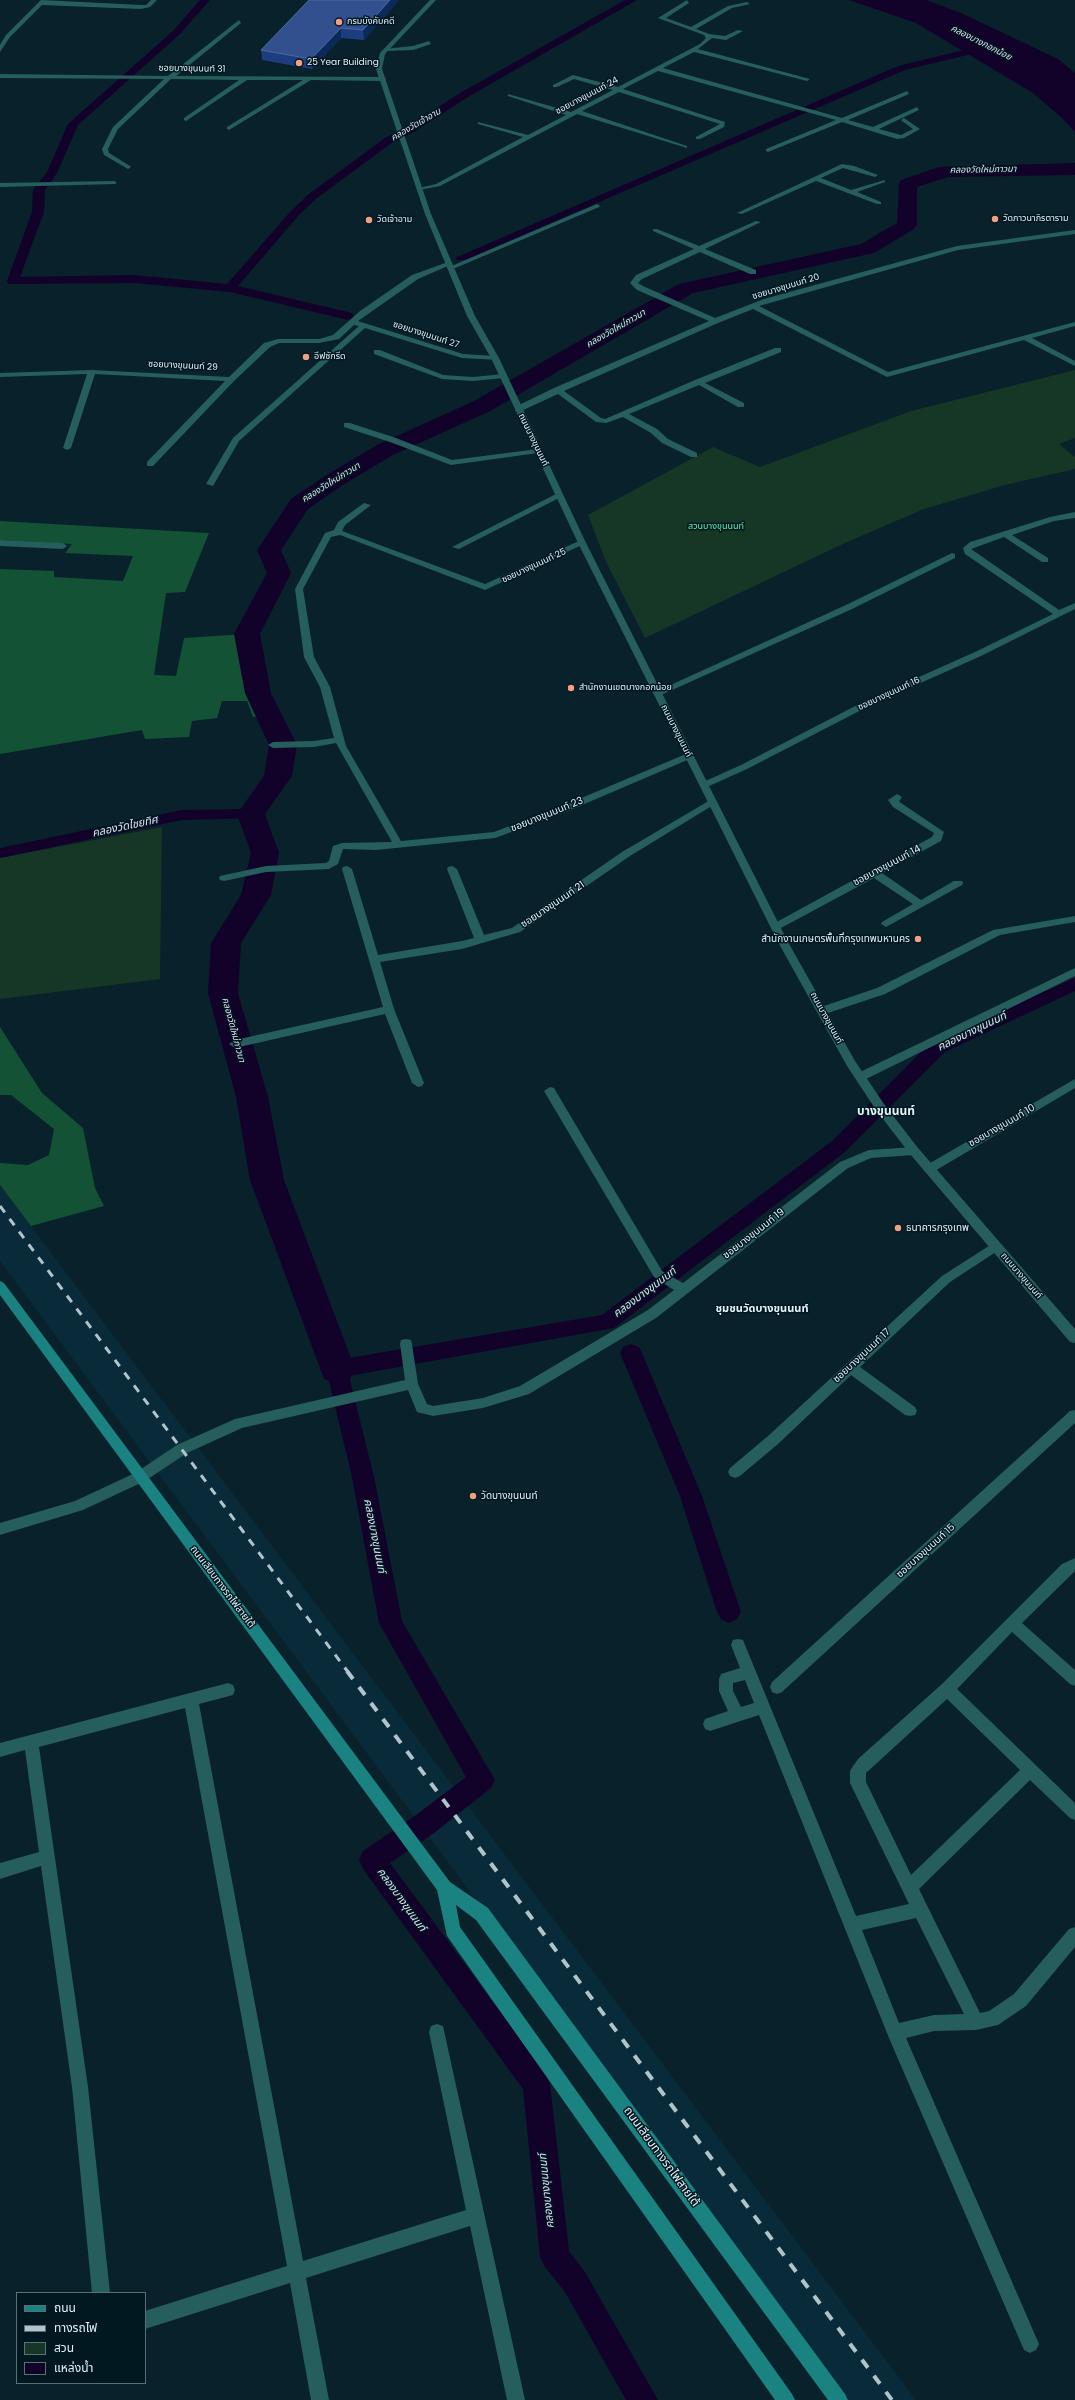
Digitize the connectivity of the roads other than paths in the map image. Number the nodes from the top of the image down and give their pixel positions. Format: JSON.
{"nodes":[{"id":1,"x":154,"y":0,"type":"edge"},
{"id":2,"x":433,"y":0,"type":"edge"},
{"id":3,"x":42,"y":1,"type":"edge"},
{"id":4,"x":95,"y":2,"type":"edge"},
{"id":5,"x":687,"y":2,"type":"dead end"},
{"id":6,"x":747,"y":4,"type":"dead end"},
{"id":7,"x":239,"y":22,"type":"dead end"},
{"id":8,"x":690,"y":25,"type":"junction"},
{"id":9,"x":740,"y":31,"type":"dead end"},
{"id":10,"x":708,"y":36,"type":"junction"},
{"id":11,"x":429,"y":43,"type":"dead end"},
{"id":12,"x":387,"y":49,"type":"junction"},
{"id":13,"x":0,"y":50,"type":"edge"},
{"id":14,"x":694,"y":50,"type":"junction"},
{"id":15,"x":659,"y":69,"type":"junction"},
{"id":16,"x":0,"y":76,"type":"edge"},
{"id":17,"x":170,"y":78,"type":"junction"},
{"id":18,"x":246,"y":78,"type":"junction"},
{"id":19,"x":309,"y":79,"type":"junction"},
{"id":20,"x":383,"y":79,"type":"junction"},
{"id":21,"x":806,"y":79,"type":"dead end"},
{"id":22,"x":555,"y":86,"type":"dead end"},
{"id":23,"x":618,"y":89,"type":"junction"},
{"id":24,"x":907,"y":93,"type":"dead end"},
{"id":25,"x":510,"y":95,"type":"dead end"},
{"id":26,"x":917,"y":109,"type":"dead end"},
{"id":27,"x":573,"y":112,"type":"junction"},
{"id":28,"x":186,"y":119,"type":"dead end"},
{"id":29,"x":842,"y":120,"type":"junction"},
{"id":30,"x":904,"y":120,"type":"dead end"},
{"id":31,"x":480,"y":123,"type":"dead end"},
{"id":32,"x":230,"y":128,"type":"dead end"},
{"id":33,"x":872,"y":130,"type":"junction"},
{"id":34,"x":528,"y":137,"type":"junction"},
{"id":35,"x":698,"y":138,"type":"dead end"},
{"id":36,"x":685,"y":148,"type":"dead end"},
{"id":37,"x":768,"y":150,"type":"dead end"},
{"id":38,"x":128,"y":167,"type":"dead end"},
{"id":39,"x":875,"y":175,"type":"dead end"},
{"id":40,"x":815,"y":178,"type":"junction"},
{"id":41,"x":883,"y":181,"type":"dead end"},
{"id":42,"x":114,"y":183,"type":"dead end"},
{"id":43,"x":0,"y":185,"type":"edge"},
{"id":44,"x":421,"y":189,"type":"junction"},
{"id":45,"x":850,"y":192,"type":"junction"},
{"id":46,"x":879,"y":203,"type":"dead end"},
{"id":47,"x":597,"y":206,"type":"dead end"},
{"id":48,"x":733,"y":210,"type":"dead end"},
{"id":49,"x":740,"y":214,"type":"junction"},
{"id":50,"x":655,"y":230,"type":"dead end"},
{"id":51,"x":1075,"y":232,"type":"edge"},
{"id":52,"x":700,"y":249,"type":"junction"},
{"id":53,"x":450,"y":266,"type":"junction"},
{"id":54,"x":753,"y":272,"type":"dead end"},
{"id":55,"x":753,"y":306,"type":"junction"},
{"id":56,"x":354,"y":320,"type":"junction"},
{"id":57,"x":715,"y":321,"type":"junction"},
{"id":58,"x":1075,"y":324,"type":"edge"},
{"id":59,"x":364,"y":325,"type":"junction"},
{"id":60,"x":1024,"y":337,"type":"junction"},
{"id":61,"x":778,"y":350,"type":"dead end"},
{"id":62,"x":376,"y":352,"type":"dead end"},
{"id":63,"x":495,"y":358,"type":"junction"},
{"id":64,"x":1075,"y":364,"type":"edge"},
{"id":65,"x":92,"y":372,"type":"junction"},
{"id":66,"x":0,"y":374,"type":"edge"},
{"id":67,"x":503,"y":376,"type":"junction"},
{"id":68,"x":231,"y":379,"type":"junction"},
{"id":69,"x":698,"y":382,"type":"junction"},
{"id":70,"x":557,"y":390,"type":"junction"},
{"id":71,"x":741,"y":405,"type":"dead end"},
{"id":72,"x":518,"y":408,"type":"junction"},
{"id":73,"x":623,"y":414,"type":"junction"},
{"id":74,"x":347,"y":425,"type":"dead end"},
{"id":75,"x":67,"y":448,"type":"dead end"},
{"id":76,"x":538,"y":451,"type":"junction"},
{"id":77,"x":694,"y":455,"type":"dead end"},
{"id":78,"x":150,"y":464,"type":"dead end"},
{"id":79,"x":210,"y":484,"type":"dead end"},
{"id":80,"x":560,"y":496,"type":"junction"},
{"id":81,"x":367,"y":505,"type":"dead end"},
{"id":82,"x":1075,"y":515,"type":"edge"},
{"id":83,"x":337,"y":533,"type":"junction"},
{"id":84,"x":1005,"y":534,"type":"junction"},
{"id":85,"x":0,"y":543,"type":"edge"},
{"id":86,"x":582,"y":543,"type":"junction"},
{"id":87,"x":63,"y":546,"type":"dead end"},
{"id":88,"x":456,"y":547,"type":"dead end"},
{"id":89,"x":952,"y":556,"type":"dead end"},
{"id":90,"x":1045,"y":560,"type":"dead end"},
{"id":91,"x":1075,"y":606,"type":"edge"},
{"id":92,"x":1058,"y":614,"type":"junction"},
{"id":93,"x":658,"y":693,"type":"junction"},
{"id":94,"x":339,"y":740,"type":"junction"},
{"id":95,"x":273,"y":745,"type":"dead end"},
{"id":96,"x":689,"y":756,"type":"junction"},
{"id":97,"x":704,"y":785,"type":"junction"},
{"id":98,"x":897,"y":797,"type":"dead end"},
{"id":99,"x":712,"y":802,"type":"junction"},
{"id":100,"x":398,"y":844,"type":"junction"},
{"id":101,"x":347,"y":869,"type":"dead end"},
{"id":102,"x":452,"y":869,"type":"dead end"},
{"id":103,"x":874,"y":873,"type":"junction"},
{"id":104,"x":224,"y":878,"type":"dead end"},
{"id":105,"x":958,"y":883,"type":"dead end"},
{"id":106,"x":920,"y":904,"type":"junction"},
{"id":107,"x":1075,"y":919,"type":"edge"},
{"id":108,"x":886,"y":924,"type":"dead end"},
{"id":109,"x":777,"y":926,"type":"junction"},
{"id":110,"x":480,"y":940,"type":"junction"},
{"id":111,"x":375,"y":959,"type":"junction"},
{"id":112,"x":1075,"y":972,"type":"edge"},
{"id":113,"x":389,"y":1009,"type":"junction"},
{"id":114,"x":822,"y":1011,"type":"junction"},
{"id":115,"x":238,"y":1043,"type":"dead end"},
{"id":116,"x":860,"y":1076,"type":"junction"},
{"id":117,"x":418,"y":1083,"type":"dead end"},
{"id":118,"x":1075,"y":1083,"type":"edge"},
{"id":119,"x":550,"y":1090,"type":"dead end"},
{"id":120,"x":914,"y":1151,"type":"junction"},
{"id":121,"x":929,"y":1169,"type":"junction"},
{"id":122,"x":995,"y":1247,"type":"junction"},
{"id":123,"x":0,"y":1286,"type":"edge"},
{"id":124,"x":683,"y":1290,"type":"junction"},
{"id":125,"x":1075,"y":1338,"type":"edge"},
{"id":126,"x":406,"y":1347,"type":"dead end"},
{"id":127,"x":850,"y":1367,"type":"junction"},
{"id":128,"x":412,"y":1384,"type":"junction"},
{"id":129,"x":910,"y":1411,"type":"dead end"},
{"id":130,"x":1075,"y":1415,"type":"edge"},
{"id":131,"x":735,"y":1472,"type":"dead end"},
{"id":132,"x":140,"y":1477,"type":"junction"},
{"id":133,"x":0,"y":1529,"type":"edge"},
{"id":134,"x":1075,"y":1564,"type":"edge"},
{"id":135,"x":1012,"y":1622,"type":"junction"},
{"id":136,"x":738,"y":1645,"type":"dead end"},
{"id":137,"x":749,"y":1672,"type":"junction"},
{"id":138,"x":1075,"y":1679,"type":"edge"},
{"id":139,"x":777,"y":1687,"type":"dead end"},
{"id":140,"x":947,"y":1689,"type":"junction"},
{"id":141,"x":228,"y":1690,"type":"dead end"},
{"id":142,"x":191,"y":1700,"type":"junction"},
{"id":143,"x":763,"y":1706,"type":"junction"},
{"id":144,"x":737,"y":1715,"type":"junction"},
{"id":145,"x":710,"y":1724,"type":"dead end"},
{"id":146,"x":31,"y":1741,"type":"junction"},
{"id":147,"x":0,"y":1750,"type":"edge"},
{"id":148,"x":1030,"y":1770,"type":"junction"},
{"id":149,"x":1075,"y":1812,"type":"edge"},
{"id":150,"x":47,"y":1857,"type":"junction"},
{"id":151,"x":0,"y":1871,"type":"edge"},
{"id":152,"x":444,"y":1887,"type":"junction"},
{"id":153,"x":909,"y":1888,"type":"junction"},
{"id":154,"x":920,"y":1909,"type":"junction"},
{"id":155,"x":851,"y":1925,"type":"junction"},
{"id":156,"x":1075,"y":1935,"type":"edge"},
{"id":157,"x":976,"y":2022,"type":"junction"},
{"id":158,"x":437,"y":2032,"type":"dead end"},
{"id":159,"x":895,"y":2032,"type":"junction"},
{"id":160,"x":477,"y":2215,"type":"junction"},
{"id":161,"x":297,"y":2272,"type":"junction"},
{"id":162,"x":101,"y":2292,"type":"edge"},
{"id":163,"x":146,"y":2320,"type":"edge"},
{"id":164,"x":1030,"y":2344,"type":"dead end"},
{"id":165,"x":320,"y":2400,"type":"edge"},
{"id":166,"x":516,"y":2400,"type":"edge"},
{"id":167,"x":786,"y":2400,"type":"edge"},
{"id":168,"x":839,"y":2400,"type":"edge"}],
"edges":[{"from":1,"to":4,"type":"street"},
{"from":2,"to":12,"type":"street","name":"ถนนบางขุนนนท์"},
{"from":3,"to":4,"type":"street"},
{"from":3,"to":13,"type":"street"},
{"from":5,"to":8,"type":"street"},
{"from":6,"to":8,"type":"street"},
{"from":7,"to":17,"type":"street"},
{"from":8,"to":10,"type":"street"},
{"from":9,"to":10,"type":"street"},
{"from":10,"to":14,"type":"street","name":"ซอยบางขุนนนท์ 24"},
{"from":11,"to":12,"type":"street"},
{"from":12,"to":20,"type":"street","name":"ถนนบางขุนนนท์"},
{"from":14,"to":15,"type":"street","name":"ซอยบางขุนนนท์ 24"},
{"from":14,"to":21,"type":"street"},
{"from":15,"to":23,"type":"street","name":"ซอยบางขุนนนท์ 24"},
{"from":15,"to":29,"type":"street"},
{"from":16,"to":17,"type":"street","name":"ซอยบางขุนนนท์ 31"},
{"from":17,"to":18,"type":"street","name":"ซอยบางขุนนนท์ 31"},
{"from":17,"to":38,"type":"street"},
{"from":18,"to":19,"type":"street","name":"ซอยบางขุนนนท์ 31"},
{"from":18,"to":28,"type":"street"},
{"from":19,"to":20,"type":"street","name":"ซอยบางขุนนนท์ 31"},
{"from":19,"to":32,"type":"street"},
{"from":20,"to":44,"type":"street","name":"ถนนบางขุนนนท์"},
{"from":22,"to":23,"type":"street"},
{"from":23,"to":27,"type":"street","name":"ซอยบางขุนนนท์ 24"},
{"from":23,"to":35,"type":"street"},
{"from":24,"to":29,"type":"street"},
{"from":25,"to":27,"type":"street"},
{"from":26,"to":33,"type":"street"},
{"from":27,"to":34,"type":"street","name":"ซอยบางขุนนนท์ 24"},
{"from":27,"to":36,"type":"street"},
{"from":29,"to":33,"type":"street"},
{"from":29,"to":37,"type":"street"},
{"from":30,"to":33,"type":"street"},
{"from":31,"to":34,"type":"street"},
{"from":34,"to":44,"type":"street","name":"ซอยบางขุนนนท์ 24"},
{"from":39,"to":40,"type":"street"},
{"from":40,"to":45,"type":"street"},
{"from":40,"to":49,"type":"street"},
{"from":41,"to":45,"type":"street"},
{"from":42,"to":43,"type":"street"},
{"from":44,"to":53,"type":"street","name":"ถนนบางขุนนนท์"},
{"from":45,"to":46,"type":"street"},
{"from":47,"to":53,"type":"street","name":"ซอยบางขุนนนท์ 29"},
{"from":48,"to":49,"type":"street"},
{"from":49,"to":52,"type":"street"},
{"from":50,"to":52,"type":"street"},
{"from":51,"to":55,"type":"street","name":"ซอยบางขุนนนท์ 20"},
{"from":52,"to":54,"type":"street"},
{"from":52,"to":57,"type":"street"},
{"from":53,"to":56,"type":"street","name":"ซอยบางขุนนนท์ 29"},
{"from":53,"to":63,"type":"street","name":"ถนนบางขุนนนท์"},
{"from":55,"to":57,"type":"street","name":"ซอยบางขุนนนท์ 20"},
{"from":55,"to":60,"type":"street"},
{"from":56,"to":59,"type":"street","name":"ซอยบางขุนนนท์ 27"},
{"from":56,"to":68,"type":"street","name":"ซอยบางขุนนนท์ 29"},
{"from":57,"to":70,"type":"street","name":"ซอยบางขุนนนท์ 20"},
{"from":58,"to":60,"type":"street"},
{"from":59,"to":63,"type":"street","name":"ซอยบางขุนนนท์ 27"},
{"from":59,"to":79,"type":"street"},
{"from":60,"to":64,"type":"street"},
{"from":61,"to":69,"type":"street"},
{"from":62,"to":67,"type":"street"},
{"from":63,"to":67,"type":"street","name":"ถนนบางขุนนนท์"},
{"from":65,"to":66,"type":"street","name":"ซอยบางขุนนนท์ 29"},
{"from":65,"to":68,"type":"street","name":"ซอยบางขุนนนท์ 29"},
{"from":65,"to":75,"type":"street"},
{"from":67,"to":72,"type":"street","name":"ถนนบางขุนนนท์"},
{"from":68,"to":78,"type":"street"},
{"from":69,"to":71,"type":"street"},
{"from":69,"to":73,"type":"street"},
{"from":70,"to":72,"type":"street","name":"ซอยบางขุนนนท์ 20"},
{"from":70,"to":73,"type":"street"},
{"from":72,"to":76,"type":"street","name":"ถนนบางขุนนนท์"},
{"from":73,"to":77,"type":"street"},
{"from":74,"to":76,"type":"street"},
{"from":76,"to":80,"type":"street","name":"ถนนบางขุนนนท์"},
{"from":80,"to":86,"type":"street","name":"ถนนบางขุนนนท์"},
{"from":80,"to":88,"type":"street"},
{"from":81,"to":83,"type":"street"},
{"from":82,"to":84,"type":"street"},
{"from":83,"to":86,"type":"street","name":"ซอยบางขุนนนท์ 25"},
{"from":83,"to":94,"type":"street"},
{"from":84,"to":90,"type":"street"},
{"from":84,"to":92,"type":"street"},
{"from":85,"to":87,"type":"street"},
{"from":86,"to":93,"type":"street","name":"ถนนบางขุนนนท์"},
{"from":89,"to":93,"type":"street"},
{"from":91,"to":92,"type":"street","name":"ซอยบางขุนนนท์ 16"},
{"from":92,"to":97,"type":"street","name":"ซอยบางขุนนนท์ 16"},
{"from":93,"to":96,"type":"street","name":"ถนนบางขุนนนท์"},
{"from":94,"to":95,"type":"street"},
{"from":94,"to":100,"type":"street"},
{"from":96,"to":97,"type":"street","name":"ถนนบางขุนนนท์"},
{"from":96,"to":100,"type":"street","name":"ซอยบางขุนนนท์ 23"},
{"from":97,"to":99,"type":"street","name":"ถนนบางขุนนนท์"},
{"from":98,"to":103,"type":"street","name":"ซอยบางขุนนนท์ 14"},
{"from":99,"to":109,"type":"street","name":"ถนนบางขุนนนท์"},
{"from":99,"to":110,"type":"street","name":"ซอยบางขุนนนท์ 21"},
{"from":100,"to":104,"type":"street","name":"ซอยบางขุนนนท์ 23"},
{"from":101,"to":111,"type":"street"},
{"from":102,"to":110,"type":"street"},
{"from":103,"to":106,"type":"street"},
{"from":103,"to":109,"type":"street","name":"ซอยบางขุนนนท์ 14"},
{"from":105,"to":106,"type":"street"},
{"from":106,"to":108,"type":"street"},
{"from":107,"to":114,"type":"street"},
{"from":109,"to":114,"type":"street","name":"ถนนบางขุนนนท์"},
{"from":110,"to":111,"type":"street","name":"ซอยบางขุนนนท์ 21"},
{"from":111,"to":113,"type":"street"},
{"from":112,"to":116,"type":"street"},
{"from":113,"to":115,"type":"street"},
{"from":113,"to":117,"type":"street"},
{"from":114,"to":116,"type":"street","name":"ถนนบางขุนนนท์"},
{"from":116,"to":120,"type":"street","name":"ถนนบางขุนนนท์"},
{"from":118,"to":121,"type":"street","name":"ซอยบางขุนนนท์ 10"},
{"from":119,"to":124,"type":"street"},
{"from":120,"to":121,"type":"street","name":"ถนนบางขุนนนท์"},
{"from":120,"to":124,"type":"street","name":"ซอยบางขุนนนท์ 19"},
{"from":121,"to":122,"type":"street","name":"ถนนบางขุนนนท์"},
{"from":122,"to":125,"type":"street","name":"ถนนบางขุนนนท์"},
{"from":122,"to":127,"type":"street","name":"ซอยบางขุนนนท์ 17"},
{"from":123,"to":132,"type":"main road","name":"ถนนเลียบทางรถไฟสายใต้"},
{"from":124,"to":128,"type":"street","name":"ซอยบางขุนนนท์ 19"},
{"from":126,"to":128,"type":"street","name":"ซอยบางขุนนนท์ 19"},
{"from":127,"to":129,"type":"street"},
{"from":127,"to":131,"type":"street","name":"ซอยบางขุนนนท์ 17"},
{"from":128,"to":132,"type":"street"},
{"from":130,"to":139,"type":"street","name":"ซอยบางขุนนนท์ 15"},
{"from":132,"to":133,"type":"street"},
{"from":132,"to":152,"type":"main road","name":"ถนนเลียบทางรถไฟสายใต้"},
{"from":134,"to":135,"type":"street"},
{"from":135,"to":138,"type":"street"},
{"from":135,"to":140,"type":"street"},
{"from":136,"to":137,"type":"street"},
{"from":137,"to":143,"type":"street"},
{"from":137,"to":144,"type":"street"},
{"from":140,"to":148,"type":"street"},
{"from":140,"to":153,"type":"street"},
{"from":141,"to":142,"type":"street"},
{"from":142,"to":146,"type":"street"},
{"from":142,"to":161,"type":"street"},
{"from":143,"to":144,"type":"street"},
{"from":143,"to":155,"type":"street"},
{"from":144,"to":145,"type":"street"},
{"from":146,"to":147,"type":"street"},
{"from":146,"to":150,"type":"street"},
{"from":148,"to":149,"type":"street"},
{"from":148,"to":153,"type":"street"},
{"from":150,"to":151,"type":"street"},
{"from":150,"to":162,"type":"street"},
{"from":152,"to":167,"type":"main road"},
{"from":152,"to":168,"type":"main road","name":"ถนนเลียบทางรถไฟสายใต้"},
{"from":153,"to":154,"type":"street"},
{"from":154,"to":155,"type":"street"},
{"from":154,"to":157,"type":"street"},
{"from":155,"to":159,"type":"street"},
{"from":156,"to":157,"type":"street"},
{"from":157,"to":159,"type":"street"},
{"from":158,"to":160,"type":"street"},
{"from":159,"to":164,"type":"street"},
{"from":160,"to":161,"type":"street"},
{"from":160,"to":166,"type":"street"},
{"from":161,"to":163,"type":"street"},
{"from":161,"to":165,"type":"street"}]}
